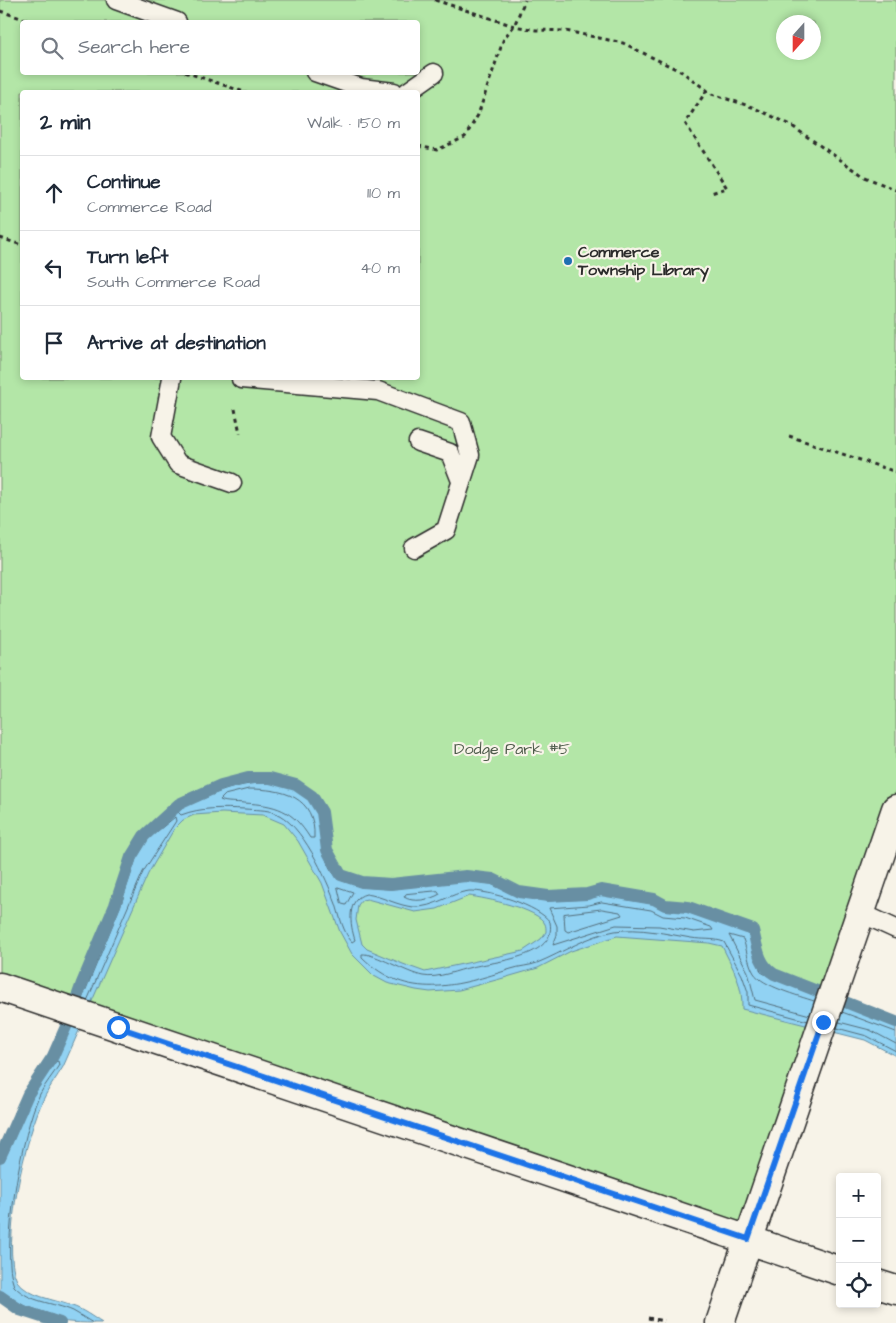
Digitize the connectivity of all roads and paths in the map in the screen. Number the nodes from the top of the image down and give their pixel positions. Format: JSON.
{"nodes":[{"id":1,"x":116,"y":0,"type":"edge"},
{"id":2,"x":436,"y":0,"type":"edge"},
{"id":3,"x":524,"y":0,"type":"edge"},
{"id":4,"x":0,"y":11,"type":"edge"},
{"id":5,"x":28,"y":20,"type":"edge"},
{"id":6,"x":171,"y":20,"type":"edge"},
{"id":7,"x":514,"y":26,"type":"junction"},
{"id":8,"x":434,"y":73,"type":"dead end"},
{"id":9,"x":194,"y":75,"type":"edge"},
{"id":10,"x":324,"y":75,"type":"edge"},
{"id":11,"x":238,"y":90,"type":"edge"},
{"id":12,"x":378,"y":90,"type":"edge"},
{"id":13,"x":410,"y":90,"type":"edge"},
{"id":14,"x":707,"y":90,"type":"junction"},
{"id":15,"x":420,"y":146,"type":"edge"},
{"id":16,"x":896,"y":190,"type":"edge"},
{"id":17,"x":711,"y":193,"type":"dead end"},
{"id":18,"x":0,"y":238,"type":"edge"},
{"id":19,"x":20,"y":244,"type":"edge"},
{"id":20,"x":172,"y":380,"type":"edge"},
{"id":21,"x":252,"y":380,"type":"edge"},
{"id":22,"x":234,"y":408,"type":"dead end"},
{"id":23,"x":240,"y":433,"type":"dead end"},
{"id":24,"x":789,"y":436,"type":"dead end"},
{"id":25,"x":418,"y":442,"type":"dead end"},
{"id":26,"x":896,"y":472,"type":"edge"},
{"id":27,"x":461,"y":481,"type":"junction"},
{"id":28,"x":232,"y":483,"type":"dead end"},
{"id":29,"x":414,"y":548,"type":"dead end"},
{"id":30,"x":896,"y":808,"type":"edge"},
{"id":31,"x":861,"y":914,"type":"junction"},
{"id":32,"x":896,"y":929,"type":"edge"},
{"id":33,"x":0,"y":987,"type":"edge"},
{"id":34,"x":748,"y":1239,"type":"junction"},
{"id":35,"x":836,"y":1270,"type":"edge"},
{"id":36,"x":881,"y":1285,"type":"edge"},
{"id":37,"x":896,"y":1290,"type":"edge"},
{"id":38,"x":648,"y":1318,"type":"dead end"},
{"id":39,"x":664,"y":1321,"type":"dead end"},
{"id":40,"x":720,"y":1323,"type":"edge"}],
"edges":[{"from":1,"to":6,"type":"lane"},
{"from":2,"to":7,"type":"path"},
{"from":3,"to":7,"type":"path"},
{"from":4,"to":5,"type":"path"},
{"from":7,"to":14,"type":"path"},
{"from":7,"to":15,"type":"path"},
{"from":8,"to":13,"type":"lane"},
{"from":9,"to":11,"type":"path"},
{"from":10,"to":12,"type":"lane"},
{"from":14,"to":16,"type":"path"},
{"from":14,"to":17,"type":"path"},
{"from":18,"to":19,"type":"path"},
{"from":20,"to":28,"type":"lane"},
{"from":21,"to":27,"type":"lane"},
{"from":22,"to":23,"type":"path"},
{"from":24,"to":26,"type":"path"},
{"from":25,"to":27,"type":"lane"},
{"from":27,"to":29,"type":"lane"},
{"from":30,"to":31,"type":"main road"},
{"from":31,"to":32,"type":"lane"},
{"from":31,"to":34,"type":"main road"},
{"from":33,"to":34,"type":"main road"},
{"from":34,"to":35,"type":"main road"},
{"from":34,"to":40,"type":"main road"},
{"from":36,"to":37,"type":"main road"},
{"from":38,"to":39,"type":"path"}]}
